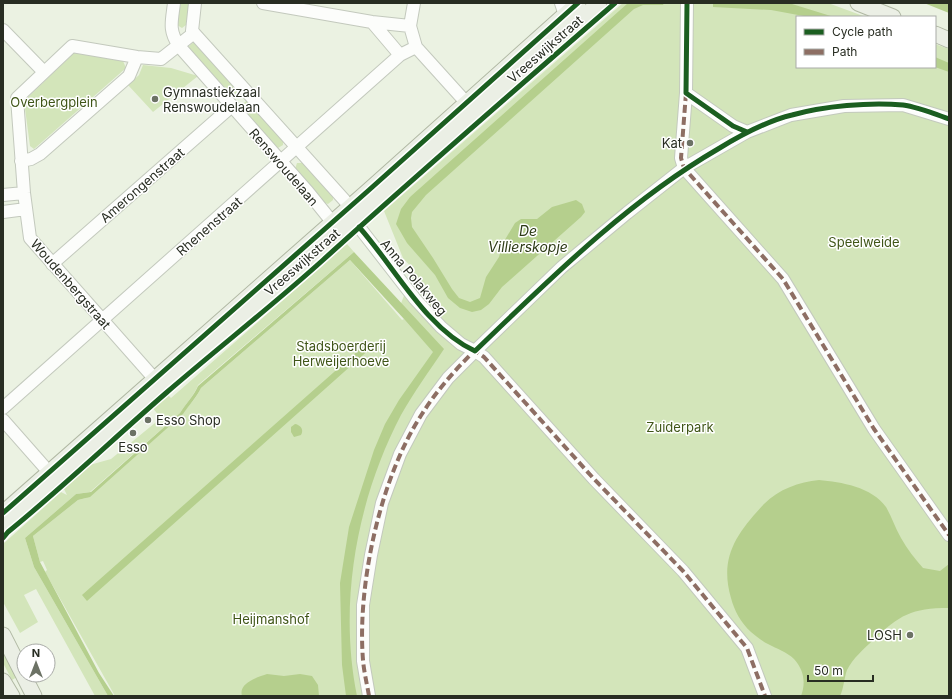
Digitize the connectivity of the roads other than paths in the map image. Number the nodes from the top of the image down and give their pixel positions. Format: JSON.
{"nodes":[{"id":1,"x":174,"y":3,"type":"edge"},
{"id":2,"x":195,"y":3,"type":"edge"},
{"id":3,"x":263,"y":3,"type":"edge"},
{"id":4,"x":414,"y":3,"type":"edge"},
{"id":5,"x":578,"y":3,"type":"edge"},
{"id":6,"x":599,"y":3,"type":"edge"},
{"id":7,"x":687,"y":3,"type":"edge"},
{"id":8,"x":858,"y":3,"type":"edge"},
{"id":9,"x":563,"y":9,"type":"edge"},
{"id":10,"x":890,"y":16,"type":"edge"},
{"id":11,"x":372,"y":22,"type":"junction"},
{"id":12,"x":410,"y":26,"type":"junction"},
{"id":13,"x":3,"y":30,"type":"edge"},
{"id":14,"x":194,"y":33,"type":"junction"},
{"id":15,"x":936,"y":34,"type":"edge"},
{"id":16,"x":949,"y":40,"type":"edge"},
{"id":17,"x":179,"y":46,"type":"junction"},
{"id":18,"x":416,"y":46,"type":"junction"},
{"id":19,"x":400,"y":55,"type":"junction"},
{"id":20,"x":137,"y":57,"type":"junction"},
{"id":21,"x":44,"y":72,"type":"junction"},
{"id":22,"x":686,"y":93,"type":"junction"},
{"id":23,"x":232,"y":106,"type":"junction"},
{"id":24,"x":471,"y":108,"type":"junction"},
{"id":25,"x":949,"y":119,"type":"edge"},
{"id":26,"x":746,"y":132,"type":"junction"},
{"id":27,"x":298,"y":148,"type":"junction"},
{"id":28,"x":21,"y":161,"type":"junction"},
{"id":29,"x":281,"y":162,"type":"junction"},
{"id":30,"x":684,"y":168,"type":"junction"},
{"id":31,"x":24,"y":193,"type":"junction"},
{"id":32,"x":3,"y":195,"type":"edge"},
{"id":33,"x":26,"y":209,"type":"junction"},
{"id":34,"x":3,"y":212,"type":"edge"},
{"id":35,"x":356,"y":217,"type":"junction"},
{"id":36,"x":336,"y":227,"type":"junction"},
{"id":37,"x":52,"y":264,"type":"junction"},
{"id":38,"x":102,"y":321,"type":"junction"},
{"id":39,"x":475,"y":350,"type":"junction"},
{"id":40,"x":158,"y":384,"type":"junction"},
{"id":41,"x":3,"y":408,"type":"edge"},
{"id":42,"x":3,"y":420,"type":"edge"},
{"id":43,"x":52,"y":477,"type":"junction"},
{"id":44,"x":3,"y":512,"type":"edge"},
{"id":45,"x":3,"y":528,"type":"edge"},
{"id":46,"x":949,"y":535,"type":"edge"},
{"id":47,"x":3,"y":635,"type":"edge"},
{"id":48,"x":3,"y":681,"type":"edge"},
{"id":49,"x":12,"y":696,"type":"edge"},
{"id":50,"x":34,"y":696,"type":"edge"},
{"id":51,"x":370,"y":696,"type":"edge"},
{"id":52,"x":765,"y":696,"type":"edge"}],
"edges":[{"from":1,"to":17,"type":"street","name":"Renswoudelaan"},
{"from":2,"to":14,"type":"street"},
{"from":3,"to":11,"type":"street"},
{"from":4,"to":12,"type":"street"},
{"from":5,"to":9,"type":"main road","name":"Vreeswijkstraat"},
{"from":6,"to":24,"type":"main road","name":"Vreeswijkstraat"},
{"from":7,"to":22,"type":"street"},
{"from":8,"to":10,"type":"main road"},
{"from":9,"to":24,"type":"main road","name":"Vreeswijkstraat"},
{"from":11,"to":12,"type":"street"},
{"from":11,"to":19,"type":"street"},
{"from":12,"to":18,"type":"street"},
{"from":13,"to":21,"type":"street"},
{"from":14,"to":17,"type":"street","name":"Woudenbergstraat"},
{"from":14,"to":27,"type":"street","name":"Renswoudelaan"},
{"from":15,"to":16,"type":"main road"},
{"from":17,"to":20,"type":"street","name":"Woudenbergstraat"},
{"from":17,"to":23,"type":"street","name":"Renswoudelaan"},
{"from":18,"to":19,"type":"street","name":"Rhenenstraat"},
{"from":18,"to":24,"type":"street"},
{"from":19,"to":27,"type":"street","name":"Rhenenstraat"},
{"from":20,"to":21,"type":"street","name":"Woudenbergstraat"},
{"from":20,"to":28,"type":"street"},
{"from":21,"to":28,"type":"street","name":"Woudenbergstraat"},
{"from":22,"to":26,"type":"street"},
{"from":22,"to":30,"type":"street"},
{"from":23,"to":29,"type":"street","name":"Renswoudelaan"},
{"from":23,"to":37,"type":"street","name":"Amerongenstraat"},
{"from":24,"to":35,"type":"main road","name":"Vreeswijkstraat"},
{"from":25,"to":26,"type":"street"},
{"from":26,"to":30,"type":"street"},
{"from":27,"to":29,"type":"street","name":"Rhenenstraat"},
{"from":27,"to":35,"type":"street","name":"Renswoudelaan"},
{"from":28,"to":31,"type":"street","name":"Woudenbergstraat"},
{"from":29,"to":36,"type":"street","name":"Renswoudelaan"},
{"from":29,"to":38,"type":"street","name":"Rhenenstraat"},
{"from":30,"to":39,"type":"street"},
{"from":30,"to":46,"type":"street"},
{"from":31,"to":32,"type":"street"},
{"from":31,"to":33,"type":"street","name":"Woudenbergstraat"},
{"from":33,"to":34,"type":"street"},
{"from":33,"to":37,"type":"street","name":"Woudenbergstraat"},
{"from":35,"to":36,"type":"main road","name":"Vreeswijkstraat"},
{"from":35,"to":39,"type":"street","name":"Anna Polakweg"},
{"from":36,"to":40,"type":"main road","name":"Vreeswijkstraat"},
{"from":37,"to":38,"type":"street","name":"Woudenbergstraat"},
{"from":38,"to":40,"type":"street","name":"Woudenbergstraat"},
{"from":38,"to":41,"type":"street","name":"Rhenenstraat"},
{"from":39,"to":51,"type":"street"},
{"from":39,"to":52,"type":"street","name":"Anna Polakweg"},
{"from":40,"to":43,"type":"main road","name":"Vreeswijkstraat"},
{"from":42,"to":43,"type":"street"},
{"from":43,"to":44,"type":"main road","name":"Vreeswijkstraat"},
{"from":43,"to":45,"type":"main road","name":"Vreeswijkstraat"},
{"from":47,"to":50,"type":"main road"},
{"from":48,"to":49,"type":"main road"}]}
